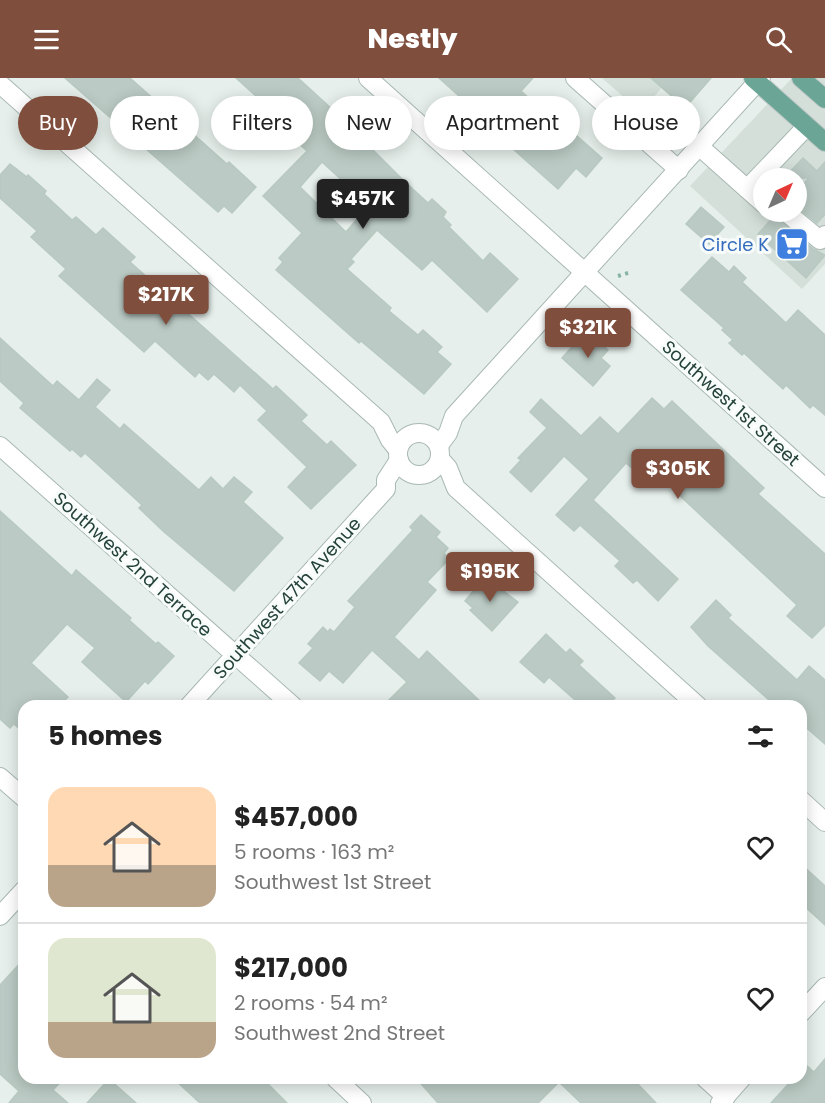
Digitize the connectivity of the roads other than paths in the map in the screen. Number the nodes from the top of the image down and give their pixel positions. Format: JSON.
{"nodes":[{"id":1,"x":368,"y":78,"type":"edge"},
{"id":2,"x":575,"y":78,"type":"edge"},
{"id":3,"x":801,"y":78,"type":"edge"},
{"id":4,"x":757,"y":79,"type":"edge"},
{"id":5,"x":0,"y":84,"type":"edge"},
{"id":6,"x":825,"y":99,"type":"edge"},
{"id":7,"x":807,"y":126,"type":"junction"},
{"id":8,"x":825,"y":142,"type":"edge"},
{"id":9,"x":700,"y":147,"type":"joint"},
{"id":10,"x":697,"y":150,"type":"edge"},
{"id":11,"x":679,"y":170,"type":"junction"},
{"id":12,"x":747,"y":189,"type":"junction"},
{"id":13,"x":753,"y":194,"type":"edge"},
{"id":14,"x":798,"y":222,"type":"edge"},
{"id":15,"x":825,"y":235,"type":"edge"},
{"id":16,"x":587,"y":272,"type":"junction"},
{"id":17,"x":454,"y":416,"type":"junction"},
{"id":18,"x":381,"y":422,"type":"junction"},
{"id":19,"x":417,"y":434,"type":"junction"},
{"id":20,"x":0,"y":446,"type":"edge"},
{"id":21,"x":440,"y":452,"type":"junction"},
{"id":22,"x":398,"y":455,"type":"junction"},
{"id":23,"x":420,"y":475,"type":"junction"},
{"id":24,"x":456,"y":488,"type":"junction"},
{"id":25,"x":825,"y":488,"type":"edge"},
{"id":26,"x":387,"y":489,"type":"junction"},
{"id":27,"x":235,"y":654,"type":"junction"},
{"id":28,"x":194,"y":700,"type":"edge"},
{"id":29,"x":286,"y":700,"type":"edge"},
{"id":30,"x":691,"y":700,"type":"edge"},
{"id":31,"x":0,"y":777,"type":"edge"},
{"id":32,"x":18,"y":793,"type":"edge"},
{"id":33,"x":807,"y":806,"type":"edge"},
{"id":34,"x":825,"y":822,"type":"edge"},
{"id":35,"x":18,"y":896,"type":"edge"},
{"id":36,"x":0,"y":916,"type":"edge"},
{"id":37,"x":822,"y":995,"type":"edge"},
{"id":38,"x":807,"y":1008,"type":"edge"},
{"id":39,"x":341,"y":1084,"type":"edge"},
{"id":40,"x":710,"y":1084,"type":"edge"},
{"id":41,"x":737,"y":1084,"type":"edge"},
{"id":42,"x":723,"y":1100,"type":"edge"},
{"id":43,"x":362,"y":1103,"type":"edge"}],
"edges":[{"from":1,"to":16,"type":"street","name":"Southwest 1st Street"},
{"from":2,"to":11,"type":"street"},
{"from":3,"to":6,"type":"main road"},
{"from":4,"to":7,"type":"main road"},
{"from":4,"to":9,"type":"street","name":"Southwest 47th Avenue"},
{"from":5,"to":18,"type":"street"},
{"from":7,"to":8,"type":"main road"},
{"from":7,"to":12,"type":"street"},
{"from":9,"to":12,"type":"street"},
{"from":10,"to":11,"type":"street","name":"Southwest 47th Avenue"},
{"from":11,"to":16,"type":"street","name":"Southwest 47th Avenue"},
{"from":12,"to":13,"type":"street"},
{"from":14,"to":15,"type":"street"},
{"from":16,"to":17,"type":"street","name":"Southwest 47th Avenue"},
{"from":16,"to":25,"type":"street","name":"Southwest 1st Street"},
{"from":17,"to":19,"type":"street","name":"Southwest 47th Avenue"},
{"from":17,"to":21,"type":"street","name":"Southwest 47th Avenue"},
{"from":18,"to":19,"type":"street"},
{"from":18,"to":22,"type":"street"},
{"from":19,"to":21,"type":"street"},
{"from":19,"to":22,"type":"street","name":"Southwest 47th Avenue"},
{"from":20,"to":27,"type":"street","name":"Southwest 2nd Terrace"},
{"from":21,"to":23,"type":"street","name":"Southwest 47th Avenue"},
{"from":21,"to":24,"type":"street"},
{"from":22,"to":23,"type":"street"},
{"from":22,"to":26,"type":"street","name":"Southwest 47th Avenue"},
{"from":23,"to":24,"type":"street"},
{"from":23,"to":26,"type":"street","name":"Southwest 47th Avenue"},
{"from":24,"to":30,"type":"street"},
{"from":26,"to":27,"type":"street","name":"Southwest 47th Avenue"},
{"from":27,"to":28,"type":"street","name":"Southwest 47th Avenue"},
{"from":27,"to":29,"type":"street","name":"Southwest 2nd Terrace"},
{"from":31,"to":32,"type":"street"},
{"from":33,"to":34,"type":"street"},
{"from":35,"to":36,"type":"street"},
{"from":37,"to":38,"type":"street"},
{"from":39,"to":43,"type":"street"},
{"from":40,"to":42,"type":"street"},
{"from":41,"to":42,"type":"street"}]}
